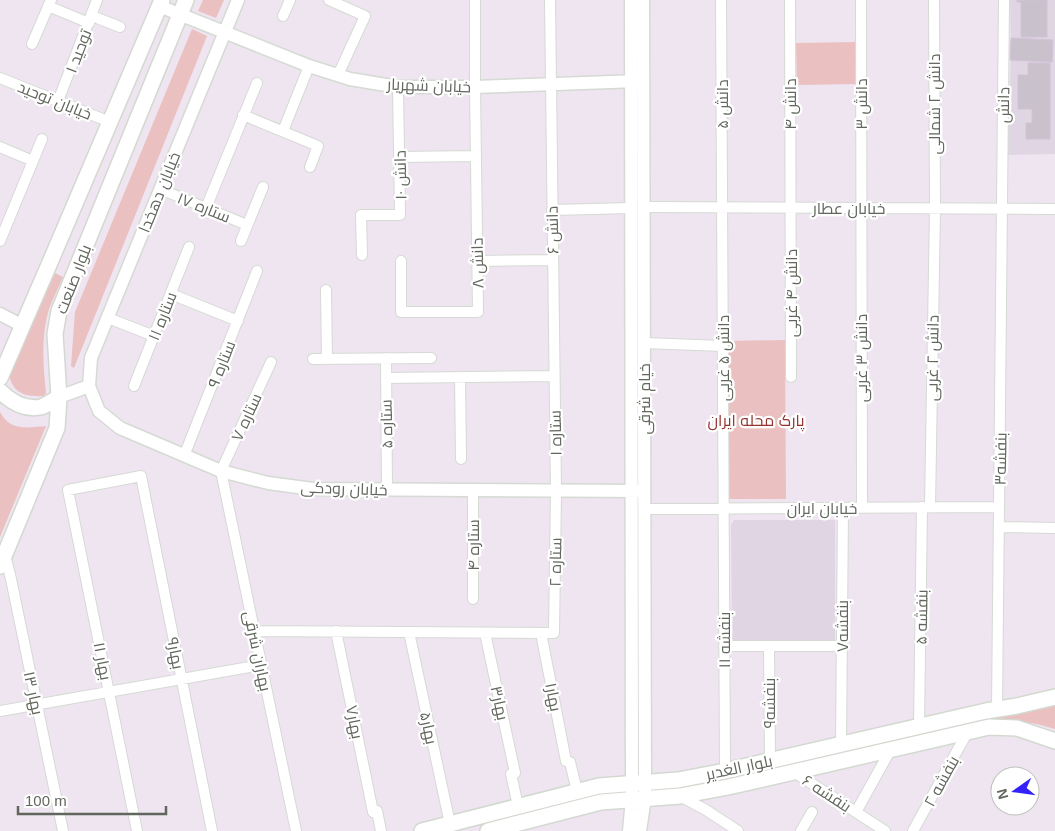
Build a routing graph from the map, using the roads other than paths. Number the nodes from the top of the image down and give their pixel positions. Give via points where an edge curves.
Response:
1 (97, 0) edge
2 (186, 0) edge
3 (238, 0) edge
4 (290, 0) edge
5 (329, 0) edge
6 (476, 0) edge
7 (550, 0) edge
8 (631, 0) edge
9 (643, 0) edge
10 (721, 0) edge
11 (790, 0) edge
12 (861, 0) edge
13 (934, 0) edge
14 (1004, 0) edge
15 (49, 3) edge
16 (160, 3) edge
17 (180, 15) junction
18 (283, 16) dead end
19 (365, 16) junction
20 (90, 20) junction
21 (120, 27) dead end
22 (225, 32) junction
23 (355, 39) dead end
24 (32, 44) dead end
25 (309, 66) junction
26 (338, 75) junction
27 (0, 78) edge
28 (637, 81) junction
29 (257, 83) dead end
30 (550, 84) junction
31 (398, 87) junction
32 (475, 87) junction
33 (58, 101) junction
34 (244, 115) junction
35 (110, 122) junction
36 (283, 131) junction
37 (42, 139) dead end
38 (0, 147) edge
39 (476, 156) junction
40 (399, 157) junction
41 (33, 161) junction
42 (310, 167) dead end
43 (263, 187) dead end
44 (160, 189) junction
45 (206, 208) junction
46 (637, 208) junction
47 (722, 208) junction
48 (790, 208) junction
49 (861, 208) junction
50 (935, 209) junction
51 (1002, 209) junction
52 (1055, 209) edge
53 (552, 210) junction
54 (247, 225) junction
55 (0, 241) edge
56 (241, 241) dead end
57 (190, 247) dead end
58 (362, 255) dead end
59 (51, 260) junction
60 (553, 260) junction
61 (401, 261) dead end
62 (477, 261) junction
63 (76, 270) junction
64 (257, 272) dead end
65 (326, 290) dead end
66 (171, 294) junction
67 (0, 314) edge
68 (108, 318) junction
69 (238, 321) junction
70 (23, 326) junction
71 (154, 336) junction
72 (638, 343) junction
73 (723, 346) junction
74 (386, 358) junction
75 (431, 358) dead end
76 (313, 359) dead end
77 (327, 359) junction
78 (271, 362) dead end
79 (554, 376) junction
80 (460, 377) junction
81 (791, 377) dead end
82 (0, 378) edge
83 (386, 378) junction
84 (89, 386) junction
85 (134, 386) dead end
86 (0, 391) edge
87 (59, 397) junction
88 (184, 456) junction
89 (461, 459) dead end
90 (221, 472) junction
91 (140, 476) joint
92 (387, 490) junction
93 (473, 490) junction
94 (556, 491) junction
95 (638, 491) junction
96 (926, 507) junction
97 (999, 507) junction
98 (723, 508) junction
99 (843, 508) junction
100 (862, 508) junction
101 (644, 509) junction
102 (999, 527) junction
103 (1055, 528) edge
104 (2, 561) edge
105 (472, 599) dead end
106 (254, 631) junction
107 (336, 631) junction
108 (409, 632) junction
109 (485, 633) junction
110 (541, 633) junction
111 (724, 646) junction
112 (769, 646) junction
113 (842, 646) junction
114 (261, 665) junction
115 (182, 679) junction
116 (109, 692) junction
117 (1055, 697) edge
118 (37, 704) junction
119 (997, 709) junction
120 (0, 711) edge
121 (919, 726) junction
122 (968, 731) junction
123 (1055, 741) edge
124 (841, 744) junction
125 (891, 749) junction
126 (770, 760) junction
127 (724, 771) junction
128 (794, 772) junction
129 (639, 783) junction
130 (577, 791) junction
131 (680, 796) junction
132 (639, 799) junction
133 (518, 806) junction
134 (812, 812) dead end
135 (856, 812) junction
136 (450, 824) junction
137 (521, 827) edge
138 (869, 827) edge
139 (63, 831) edge
140 (137, 831) edge
141 (212, 831) edge
142 (296, 831) edge
143 (381, 831) edge
144 (422, 831) edge
145 (488, 831) edge
146 (628, 831) edge
147 (640, 831) edge
148 (738, 831) edge
149 (801, 831) edge
150 (885, 831) edge
151 (913, 831) edge

1 - 20 street, توحید ۱
2 - 17 main road, بلوار صنعت
3 - 22 street, خیابان دهخدا
4 - 18 street
5 - 19 street
6 - 32 street, دانش ۸
7 - 30 street, دانش ۶
8 - 28 street, خیام شرقی
9 - 28 street, خیام شرقی
10 - 47 street, دانش ۵
11 - 48 street, دانش ۴
12 - 49 street, دانش ۳
13 - 50 street, دانش ۲ شمالی
14 - 51 street, دانش
15 - 20 street
15 - 24 street
16 - 17 street, خیابان شهریار
16 - 35 main road, بلوار صنعت
17 - 22 street, خیابان شهریار
17 - 63 main road, بلوار صنعت
19 - 23 street
19 - 26 street
20 - 21 street
20 - 33 street, توحید ۱
22 - 25 street, خیابان شهریار
22 - 44 street, خیابان دهخدا
25 - 26 street, خیابان شهریار
25 - 36 street
26 - 31 street, خیابان شهریار
27 - 33 street, خیابان توحید
28 - 30 street, خیابان شهریار
28 - 46 street, خیام شرقی
29 - 34 street
30 - 32 street, خیابان شهریار
30 - 53 street, دانش ۶
31 - 32 street, خیابان شهریار
31 - 40 street, دانش ۱۰
32 - 39 street, دانش ۸
33 - 35 street, خیابان توحید
34 - 36 street
34 - 45 street
35 - 59 main road, بلوار صنعت
36 - 42 street via 318,146
37 - 41 street
38 - 41 street
39 - 40 street
39 - 62 street, دانش ۸
40 - 58 street, دانش ۱۰ via 400,215 361,215
41 - 55 street
43 - 54 street
44 - 45 street, ستاره ۱۷
44 - 68 street, خیابان دهخدا
45 - 54 street, ستاره ۱۷
46 - 47 street, خیابان عطار
46 - 53 street, خیابان عطار
46 - 72 street, خیام شرقی
47 - 48 street, خیابان عطار
47 - 73 street, دانش ۵ غربی
48 - 49 street, خیابان عطار
48 - 81 street, دانش ۴ غربی
49 - 50 street, خیابان عطار
49 - 100 street, دانش ۳ غربی
50 - 51 street, خیابان عطار
50 - 96 street, دانش ۲ غربی
51 - 52 street, خیابان عطار
51 - 97 street, بنفشه۳
53 - 60 street, دانش ۶
54 - 56 street
57 - 66 street, ستاره ۱۱
59 - 63 main road
59 - 70 main road, بلوار صنعت
60 - 62 street
60 - 79 street, دانش ۶
61 - 62 street, دانش ۸ via 402,312 478,312
63 - 87 main road, بلوار صنعت via 59,311 55,334
64 - 69 street, ستاره ۹
65 - 77 street
66 - 69 street
66 - 71 street, ستاره ۱۱
67 - 70 street
68 - 71 street
68 - 84 street, خیابان دهخدا via 91,358
69 - 88 street, ستاره ۹
70 - 82 main road, بلوار صنعت
71 - 85 street, ستاره ۱۱
72 - 73 street
72 - 95 street, خیام شرقی
73 - 98 street, دانش ۵ غربی
74 - 75 street
74 - 77 street
74 - 83 street, ستاره ۵
76 - 77 street
78 - 90 street, ستاره ۷
79 - 80 street
79 - 94 street, ستاره ۱
80 - 83 street
80 - 89 street
83 - 92 street, ستاره ۵
84 - 87 street
84 - 88 street, خیابان رودکی via 99,410 120,428
86 - 87 main road via 9,400 25,407 42,407
87 - 104 main road, بلوار صنعت via 57,428
88 - 90 street, خیابان رودکی
90 - 92 street, خیابان رودکی via 313,489
90 - 106 street, بهاران شرقی
91 - 115 street, بهار۹
91 - 116 street, بهار ۱۱ via 68,490
92 - 93 street, خیابان رودکی
93 - 94 street, خیابان رودکی
93 - 105 street, ستاره ۴
94 - 95 street, خیابان رودکی
94 - 110 street, ستاره ۲ via 554,633
95 - 101 street, خیام شرقی
95 - 129 street, خیام شرقی
96 - 97 street, خیابان ایران
96 - 100 street, خیابان ایران
96 - 121 street, بنفشه ۵
97 - 102 street, بنفشه۳
98 - 99 street, خیابان ایران
98 - 101 street, خیابان ایران
98 - 111 street, بنفشه ۱۱
99 - 100 street, خیابان ایران
99 - 113 street, بنفشه۷
101 - 129 street, خیام شرقی
102 - 103 street
102 - 119 street, بنفشه۳
104 - 118 street, بهار ۱۳ via 11,580
106 - 107 street
106 - 114 street, بهاران شرقی
107 - 108 street
107 - 143 street, بهار۷ via 373,812 377,811
108 - 109 street
108 - 136 street, بهار۵
109 - 110 street
109 - 133 street, بهار۳ via 515,774 511,774
110 - 130 street, بهار۱ via 566,761 570,762
111 - 112 street
111 - 127 street, بنفشه ۱۱
112 - 113 street
112 - 126 street, بنفشه۹
113 - 124 street, بنفشه۷
114 - 115 street
114 - 142 street, بهاران شرقی
115 - 116 street
115 - 141 street, بهار۹
116 - 118 street
116 - 140 street, بهار ۱۱
117 - 119 main road, بلوار الغدیر
118 - 120 street
118 - 139 street, بهار ۱۳
119 - 121 main road, بلوار الغدیر
121 - 124 main road, بلوار الغدیر
122 - 123 main road, بلوار الغدیر via 989,727 1017,728
122 - 125 main road, بلوار الغدیر
122 - 151 street, بنفشه ۲
124 - 126 main road, بلوار الغدیر
125 - 128 main road, بلوار الغدیر
125 - 135 street
126 - 127 main road, بلوار الغدیر
127 - 129 main road, بلوار الغدیر
128 - 131 main road, بلوار الغدیر
128 - 135 street, بنفشه ۶
129 - 130 main road, بلوار الغدیر
129 - 132 street
130 - 133 main road, بلوار الغدیر
131 - 132 main road, بلوار الغدیر
131 - 148 street
132 - 137 main road, بلوار الغدیر via 601,802
132 - 146 street
132 - 147 street
133 - 136 main road, بلوار الغدیر
134 - 149 street
135 - 138 street, بنفشه ۶
136 - 144 main road, بلوار الغدیر
137 - 145 main road, بلوار الغدیر
138 - 150 street, بنفشه ۶

